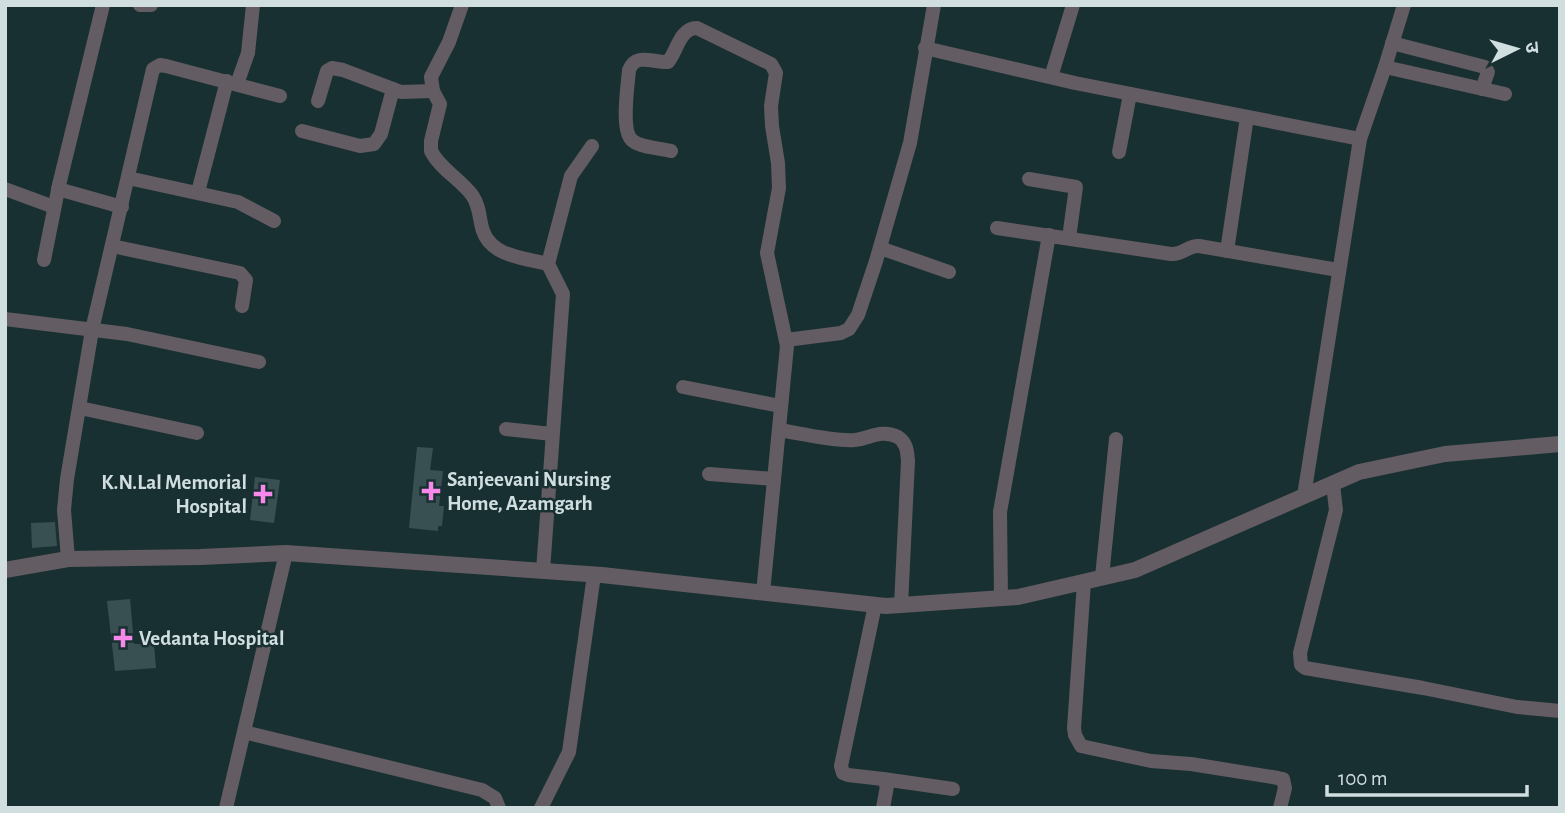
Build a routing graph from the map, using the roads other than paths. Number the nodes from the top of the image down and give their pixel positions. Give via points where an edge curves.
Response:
1 (103, 5) edge
2 (139, 5) edge
3 (151, 5) edge
4 (253, 5) edge
5 (462, 5) edge
6 (934, 5) edge
7 (1073, 5) edge
8 (1404, 5) edge
9 (1392, 43) junction
10 (925, 48) junction
11 (1385, 67) junction
12 (1051, 78) junction
13 (232, 83) junction
14 (393, 89) junction
15 (1482, 89) junction
16 (433, 91) junction
17 (1130, 94) junction
18 (1505, 94) dead end
19 (280, 96) dead end
20 (318, 102) dead end
21 (1247, 117) junction
22 (302, 131) dead end
23 (1360, 139) junction
24 (592, 146) dead end
25 (671, 151) dead end
26 (1119, 152) dead end
27 (128, 178) junction
28 (1029, 179) dead end
29 (5, 189) edge
30 (58, 189) junction
31 (198, 192) junction
32 (54, 207) junction
33 (122, 207) junction
34 (274, 221) dead end
35 (997, 228) dead end
36 (1049, 235) junction
37 (1069, 238) junction
38 (112, 246) junction
39 (880, 248) junction
40 (1227, 251) junction
41 (44, 260) dead end
42 (548, 264) junction
43 (1338, 270) junction
44 (949, 272) dead end
45 (242, 306) dead end
46 (5, 320) edge
47 (92, 330) junction
48 (786, 340) junction
49 (259, 362) dead end
50 (683, 387) dead end
51 (780, 406) junction
52 (80, 408) junction
53 (506, 429) dead end
54 (779, 430) junction
55 (197, 433) dead end
56 (552, 434) junction
57 (1116, 439) dead end
58 (1560, 444) edge
59 (709, 474) dead end
60 (774, 479) junction
61 (1333, 484) junction
62 (1304, 496) junction
63 (286, 553) junction
64 (68, 559) junction
65 (5, 570) edge
66 (543, 571) junction
67 (594, 575) junction
68 (1102, 578) junction
69 (1084, 582) junction
70 (763, 593) junction
71 (1001, 598) junction
72 (875, 605) junction
73 (901, 605) junction
74 (1560, 711) edge
75 (244, 732) junction
76 (883, 779) junction
77 (953, 789) dead end
78 (226, 808) edge
79 (499, 808) edge
80 (541, 808) edge
81 (883, 808) edge
82 (1280, 808) edge

1 - 30 street
2 - 3 street
4 - 13 street via 248,53
5 - 16 street via 431,78
6 - 10 street
7 - 12 street
8 - 9 street
9 - 11 street
9 - 15 street via 1485,67 1488,72
10 - 12 street
10 - 39 street via 910,143
11 - 15 street
11 - 23 street
12 - 17 street
13 - 19 street
13 - 27 street via 166,66 153,69
13 - 31 street
14 - 16 street
14 - 20 street via 332,68
14 - 22 street via 374,144 360,146
15 - 18 street
16 - 42 street via 440,108 431,151 471,194 489,243 504,253
17 - 21 street
17 - 26 street
21 - 23 street
21 - 40 street
23 - 43 street
24 - 42 street via 571,176
25 - 48 street via 638,144 628,135 632,63 644,59 668,62 685,32 697,27 771,64 776,73 771,106 779,188 767,253
27 - 31 street
27 - 33 street
28 - 37 street via 1076,187
29 - 32 street
30 - 32 street
30 - 33 street
31 - 34 street via 243,204
32 - 41 street
33 - 38 street
35 - 36 street
36 - 37 street
36 - 71 street via 1000,512
37 - 40 street via 1171,254 1194,246
38 - 45 street via 240,273 246,280
38 - 47 street
39 - 44 street
39 - 48 street via 849,329 835,335
40 - 43 street
42 - 56 street via 563,294
43 - 62 street
46 - 47 street
47 - 49 street
47 - 52 street
48 - 51 street
50 - 51 street
51 - 54 street
52 - 55 street
52 - 64 street via 65,499
53 - 56 street
54 - 60 street
54 - 73 street via 846,440 890,434 906,446
56 - 66 street
57 - 68 street
58 - 61 street via 1445,454 1359,472
59 - 60 street
60 - 70 street
61 - 62 street
61 - 74 street via 1336,510 1300,653 1301,665 1517,707
62 - 68 street via 1135,570
63 - 64 street
63 - 66 street
63 - 75 street
64 - 65 street
66 - 67 street
67 - 70 street
67 - 80 street via 569,752
68 - 69 street
69 - 71 street
69 - 82 street via 1074,728 1081,746 1151,761 1283,779
70 - 72 street
71 - 73 street
72 - 73 street
72 - 76 street via 841,766 848,775
75 - 78 street
75 - 79 street via 482,790 495,798
76 - 77 street
76 - 81 street via 887,786

